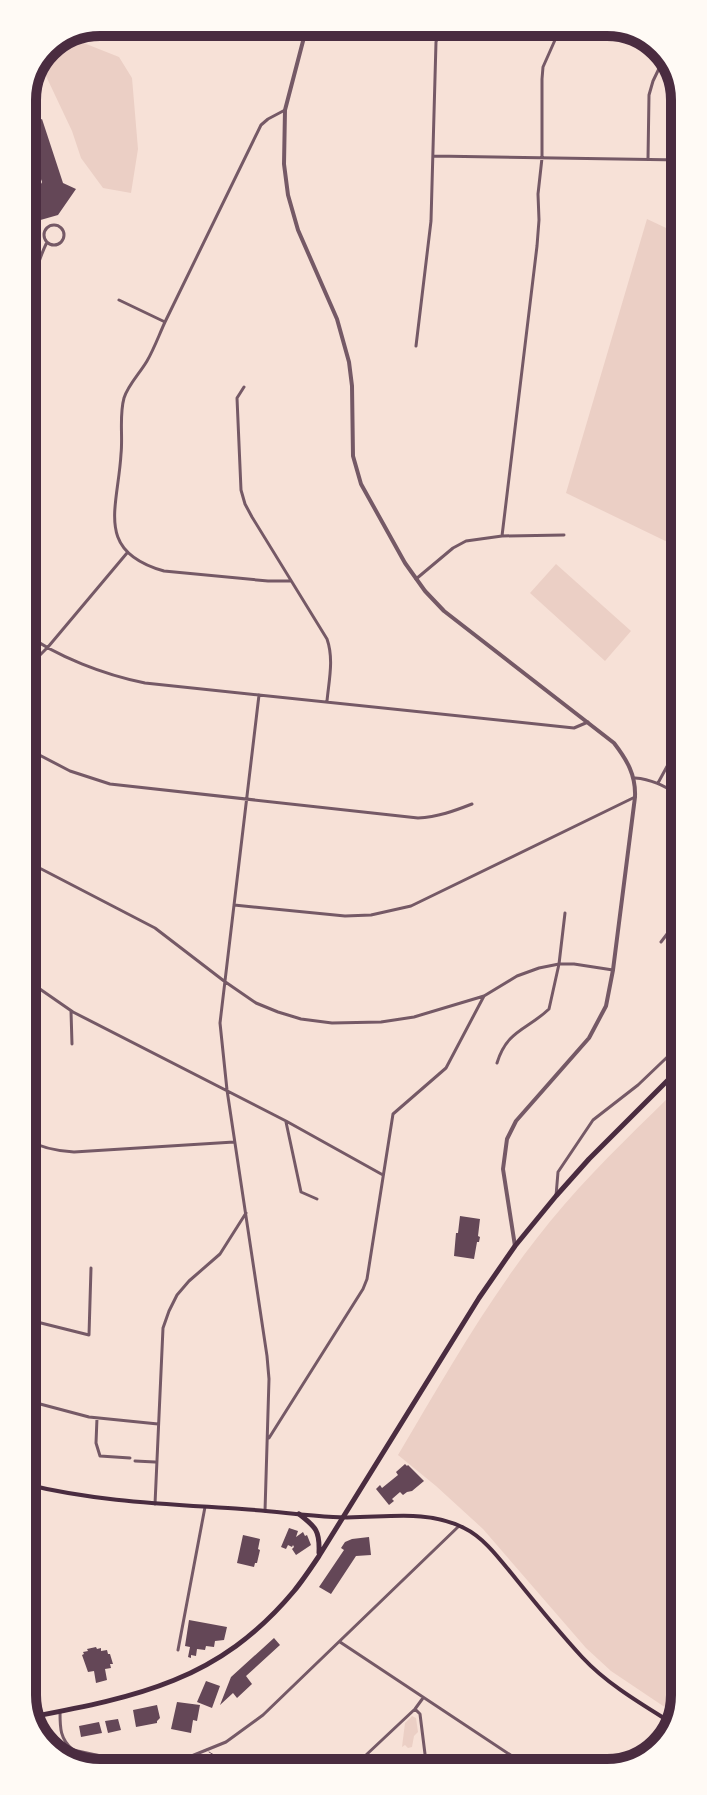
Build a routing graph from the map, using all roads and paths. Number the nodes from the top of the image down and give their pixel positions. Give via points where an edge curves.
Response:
1 (438, 36) edge
2 (557, 36) edge
3 (304, 37) edge
4 (661, 65) edge
5 (285, 110) junction
6 (434, 156) junction
7 (542, 158) junction
8 (648, 159) junction
9 (671, 160) edge
10 (47, 242) junction
11 (36, 268) edge
12 (119, 300) dead end
13 (165, 322) junction
14 (416, 346) dead end
15 (244, 387) dead end
16 (564, 535) dead end
17 (502, 536) junction
18 (127, 553) junction
19 (416, 579) junction
20 (291, 581) junction
21 (36, 640) edge
22 (48, 647) junction
23 (36, 659) edge
24 (259, 695) junction
25 (327, 701) junction
26 (588, 722) junction
27 (36, 753) edge
28 (671, 759) edge
29 (634, 778) junction
30 (658, 783) junction
31 (671, 790) edge
32 (635, 797) junction
33 (247, 798) junction
34 (472, 804) dead end
35 (36, 866) edge
36 (233, 905) junction
37 (565, 913) dead end
38 (671, 929) edge
39 (661, 942) dead end
40 (559, 964) junction
41 (613, 970) junction
42 (224, 981) junction
43 (36, 986) edge
44 (484, 996) junction
45 (71, 1011) junction
46 (72, 1044) dead end
47 (671, 1053) edge
48 (497, 1063) dead end
49 (671, 1077) edge
50 (227, 1090) junction
51 (286, 1121) junction
52 (236, 1142) junction
53 (36, 1144) edge
54 (383, 1175) junction
55 (556, 1196) junction
56 (317, 1199) dead end
57 (246, 1211) junction
58 (515, 1246) junction
59 (91, 1268) dead end
60 (36, 1322) edge
61 (36, 1403) edge
62 (97, 1418) junction
63 (158, 1424) junction
64 (267, 1441) junction
65 (130, 1458) dead end
66 (135, 1461) dead end
67 (156, 1462) junction
68 (36, 1486) edge
69 (155, 1504) junction
70 (205, 1507) junction
71 (265, 1511) junction
72 (299, 1514) junction
73 (343, 1518) junction
74 (460, 1525) junction
75 (319, 1556) junction
76 (340, 1642) junction
77 (178, 1650) dead end
78 (423, 1698) junction
79 (415, 1709) junction
80 (60, 1712) junction
81 (39, 1716) edge
82 (666, 1719) edge
83 (207, 1751) junction
84 (114, 1759) edge
85 (177, 1759) edge
86 (220, 1759) edge
87 (362, 1759) edge
88 (426, 1759) edge
89 (516, 1759) edge

1 - 6 street
2 - 7 street via 543,67
3 - 5 street
4 - 8 street via 649,95
5 - 13 street via 261,125
5 - 19 street via 288,195 349,362 356,471
6 - 7 street
6 - 14 street
7 - 8 street
7 - 17 street via 537,246
8 - 9 street
10 - 10 street via 61,241 60,227 46,228
10 - 11 street
12 - 13 street
13 - 18 street via 121,411 115,520
15 - 20 street via 237,398 241,490
16 - 17 street
17 - 19 street via 466,541
18 - 20 street via 164,571
18 - 22 street
19 - 26 street via 453,618
20 - 25 street via 330,649
21 - 22 street
22 - 23 street
22 - 24 street via 122,678
24 - 25 street
24 - 33 street
25 - 26 street via 574,728
26 - 29 street via 614,743
27 - 33 street via 110,784
28 - 30 street
29 - 30 street
29 - 32 street
30 - 31 street
32 - 36 street via 390,912 345,916
32 - 41 street
33 - 34 street via 418,818
33 - 36 street
35 - 42 street via 155,928
36 - 42 street
37 - 40 street
38 - 39 street
40 - 41 street
40 - 44 street via 517,976
40 - 48 street via 549,1009 510,1038
41 - 58 street via 606,1006 589,1038 516,1121 507,1139 503,1169
42 - 44 street via 278,1012 332,1023 414,1017
42 - 50 street via 220,1023
43 - 45 street
44 - 54 street via 446,1068 393,1114
45 - 46 street
45 - 50 street
47 - 55 street via 593,1120 558,1172
49 - 55 highway
50 - 51 street
50 - 52 street
51 - 54 street
51 - 56 street via 301,1192
52 - 53 street via 74,1152
52 - 57 street
54 - 64 street via 363,1289
55 - 58 highway
57 - 63 street via 220,1254 189,1281 169,1311 161,1343
57 - 64 street via 267,1356
58 - 73 highway
59 - 60 street via 89,1335
61 - 62 street
62 - 63 street
62 - 65 street via 100,1456
63 - 67 street
64 - 71 street
66 - 67 street
67 - 69 street
68 - 69 main road
69 - 70 main road
70 - 71 main road
70 - 77 street
71 - 72 main road
72 - 73 main road
72 - 75 highway via 316,1530
73 - 74 main road via 430,1517
73 - 75 highway
74 - 76 street
74 - 82 main road via 486,1544 594,1670
75 - 80 highway via 297,1589 227,1653 150,1690
76 - 78 street
76 - 83 street via 263,1715
78 - 79 street
78 - 89 street
79 - 87 street
79 - 88 street
80 - 81 highway
80 - 84 street via 60,1734 73,1750
83 - 85 street
83 - 86 lane

